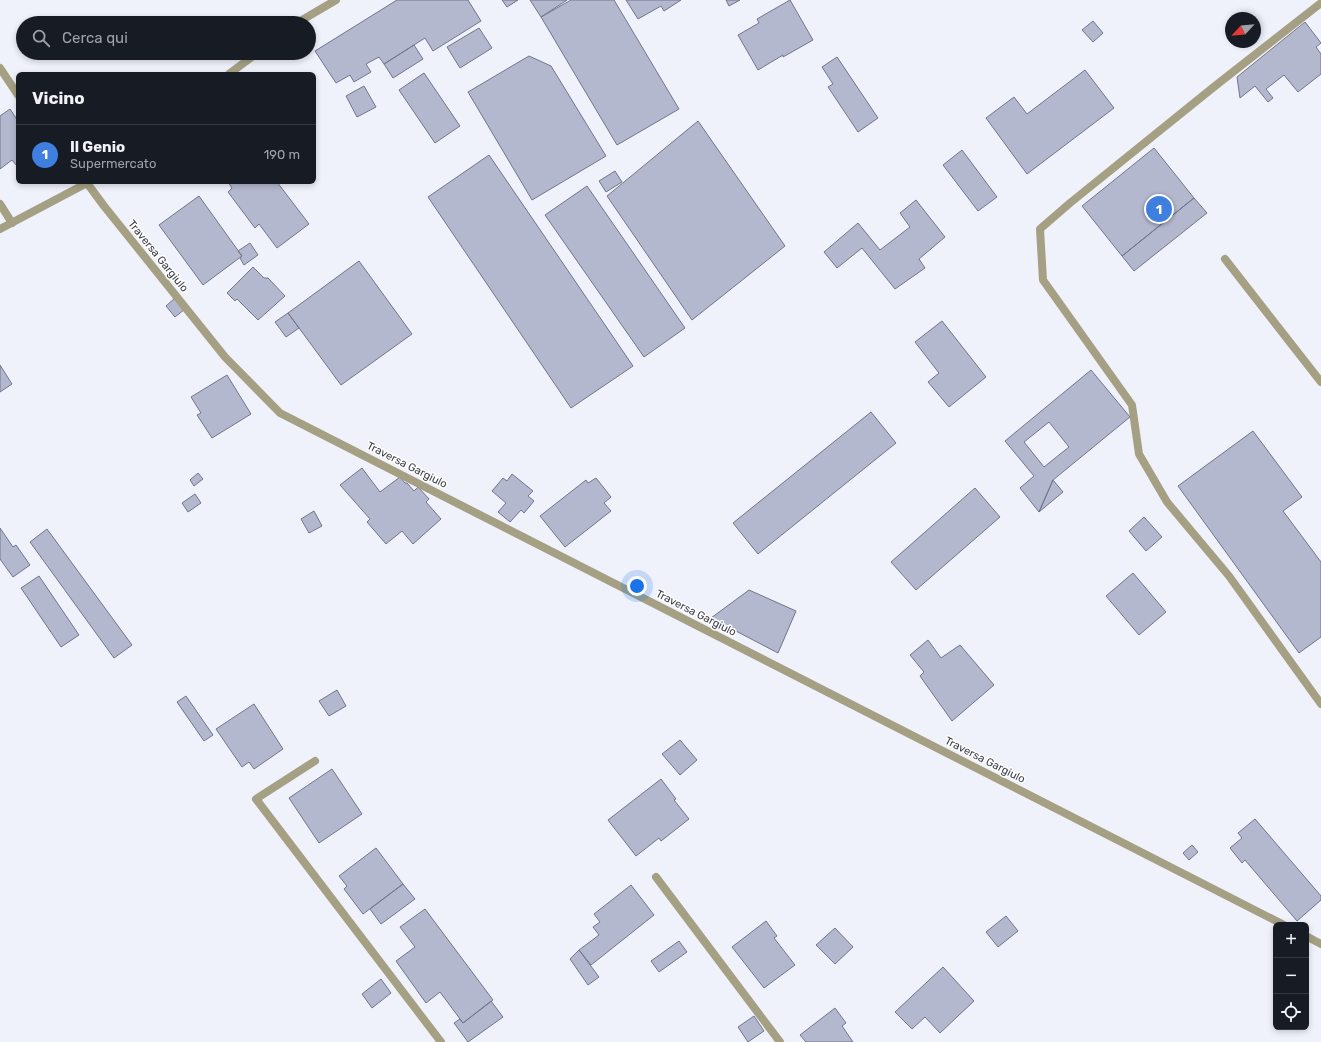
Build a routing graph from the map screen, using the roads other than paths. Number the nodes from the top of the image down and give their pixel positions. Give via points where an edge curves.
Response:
1 (336, 0) edge
2 (1321, 3) edge
3 (309, 16) edge
4 (248, 60) edge
5 (0, 68) edge
6 (232, 72) edge
7 (16, 92) edge
8 (81, 184) edge
9 (84, 184) edge
10 (0, 204) edge
11 (12, 223) junction
12 (0, 230) edge
13 (1225, 259) dead end
14 (1321, 382) edge
15 (1321, 704) edge
16 (315, 761) dead end
17 (656, 877) dead end
18 (1278, 922) edge
19 (1309, 938) edge
20 (1321, 944) edge
21 (441, 1042) edge
22 (780, 1042) edge

1 - 3 street
2 - 15 street via 1070,202 1040,229 1043,280 1132,405 1139,454 1167,502 1229,576
4 - 6 street
5 - 7 street
8 - 11 street
9 - 18 street, Traversa Gargiulo via 225,357 280,413
10 - 11 street
11 - 12 street
13 - 14 street
16 - 21 street via 256,799
17 - 22 street
19 - 20 street

